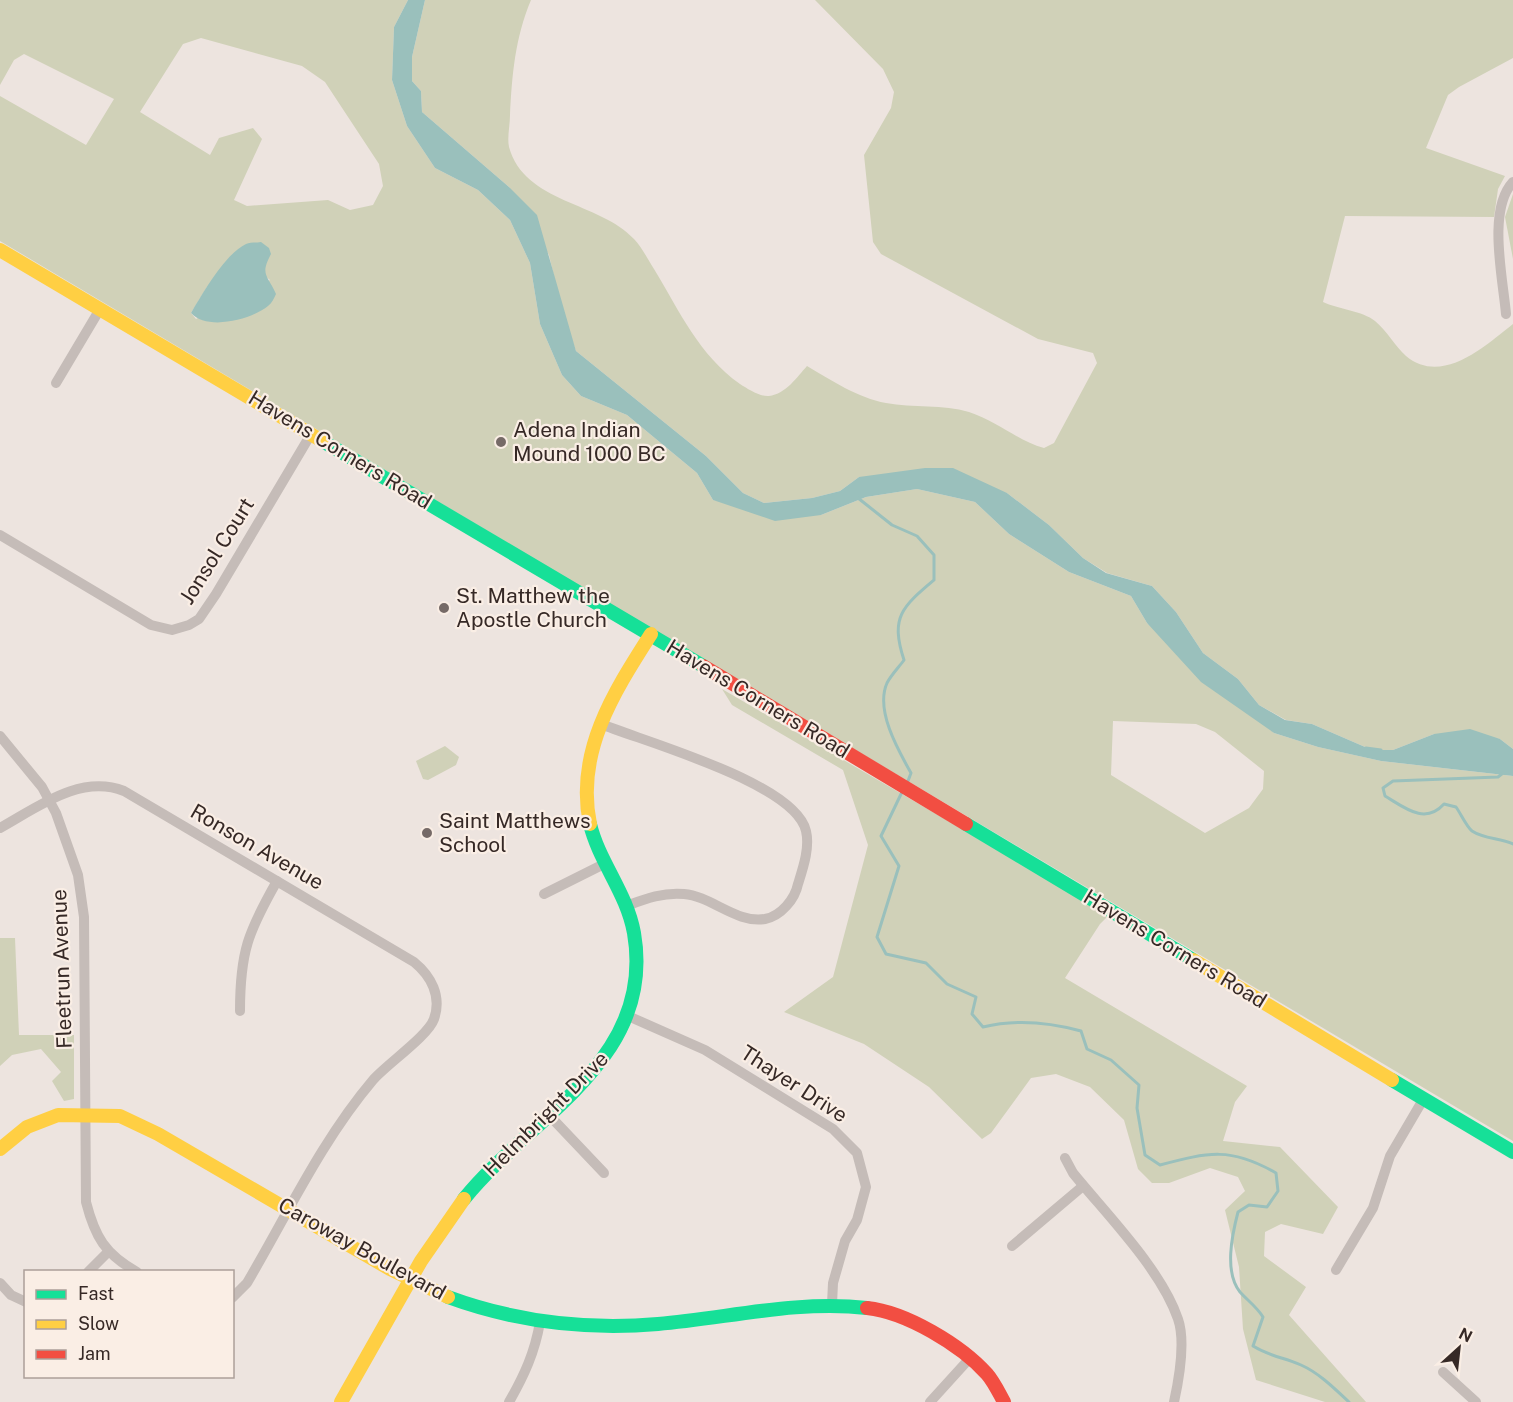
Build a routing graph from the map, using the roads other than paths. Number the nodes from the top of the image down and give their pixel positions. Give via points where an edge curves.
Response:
1 (1513, 182) edge
2 (0, 250) edge
3 (100, 309) junction
4 (1506, 314) dead end
5 (56, 383) dead end
6 (311, 434) junction
7 (0, 535) edge
8 (651, 634) junction
9 (601, 724) junction
10 (0, 736) edge
11 (50, 801) junction
12 (0, 828) edge
13 (604, 864) junction
14 (277, 881) junction
15 (544, 894) dead end
16 (626, 906) junction
17 (240, 1011) dead end
18 (628, 1016) junction
19 (1424, 1098) junction
20 (548, 1114) junction
21 (85, 1115) junction
22 (0, 1149) edge
23 (1513, 1152) edge
24 (1065, 1158) dead end
25 (604, 1173) dead end
26 (1083, 1186) junction
27 (289, 1210) junction
28 (1012, 1246) dead end
29 (108, 1252) junction
30 (90, 1270) edge
31 (134, 1270) edge
32 (1336, 1270) dead end
33 (412, 1280) junction
34 (0, 1283) edge
35 (234, 1296) edge
36 (24, 1301) edge
37 (832, 1304) junction
38 (540, 1322) junction
39 (969, 1358) junction
40 (1443, 1372) dead end
41 (341, 1402) edge
42 (509, 1402) edge
43 (930, 1402) edge
44 (1004, 1402) edge
45 (1174, 1402) edge
46 (1476, 1402) edge

1 - 4 street via 1501,200 1498,219
2 - 3 street, Havens Corners Road
3 - 5 street
3 - 6 street, Havens Corners Road
6 - 7 street, Jonsol Court via 216,594 199,619 189,626 172,630 151,625
6 - 8 street, Havens Corners Road
8 - 9 street, Helmbright Drive
8 - 19 street, Havens Corners Road
9 - 13 street, Helmbright Drive via 592,743 586,779 587,810
9 - 16 street via 712,763 788,805 806,831 806,853 797,890 786,907 765,919 748,918 685,894 656,895
10 - 11 street, Fleetrun Avenue
11 - 12 street, Ronson Avenue
11 - 14 street, Ronson Avenue via 94,784 110,785
11 - 21 street, Fleetrun Avenue via 78,875 84,917
13 - 15 street
13 - 16 street, Helmbright Drive
14 - 17 street via 255,919 243,951
14 - 27 street, Ronson Avenue via 414,962 433,982 437,1005 434,1020 424,1033 373,1080 333,1136
16 - 18 street, Helmbright Drive via 636,947 636,979
18 - 20 street, Helmbright Drive via 603,1059
18 - 37 street, Thayer Drive via 705,1050 833,1128 857,1153 866,1187 857,1220 845,1241 833,1283
19 - 23 street, Havens Corners Road
19 - 32 street via 1390,1156 1373,1208
20 - 25 street
20 - 33 street, Helmbright Drive via 478,1183 442,1229
21 - 22 street, Caroway Boulevard via 58,1115 27,1127
21 - 27 street, Caroway Boulevard via 120,1116
21 - 29 street, Fleetrun Avenue via 86,1202 93,1229
24 - 26 street
26 - 28 street
26 - 45 street via 1158,1278 1179,1321 1180,1369
27 - 33 street, Caroway Boulevard
27 - 35 street via 247,1283
29 - 30 street
29 - 31 street
33 - 38 street, Caroway Boulevard via 481,1309
33 - 41 street, Helmbright Drive
34 - 36 street
37 - 38 street, Caroway Boulevard via 658,1324 592,1327
37 - 39 street, Caroway Boulevard via 888,1310 954,1345
38 - 42 street via 526,1373
39 - 43 street
39 - 44 street, Caroway Boulevard via 988,1375
40 - 46 street

